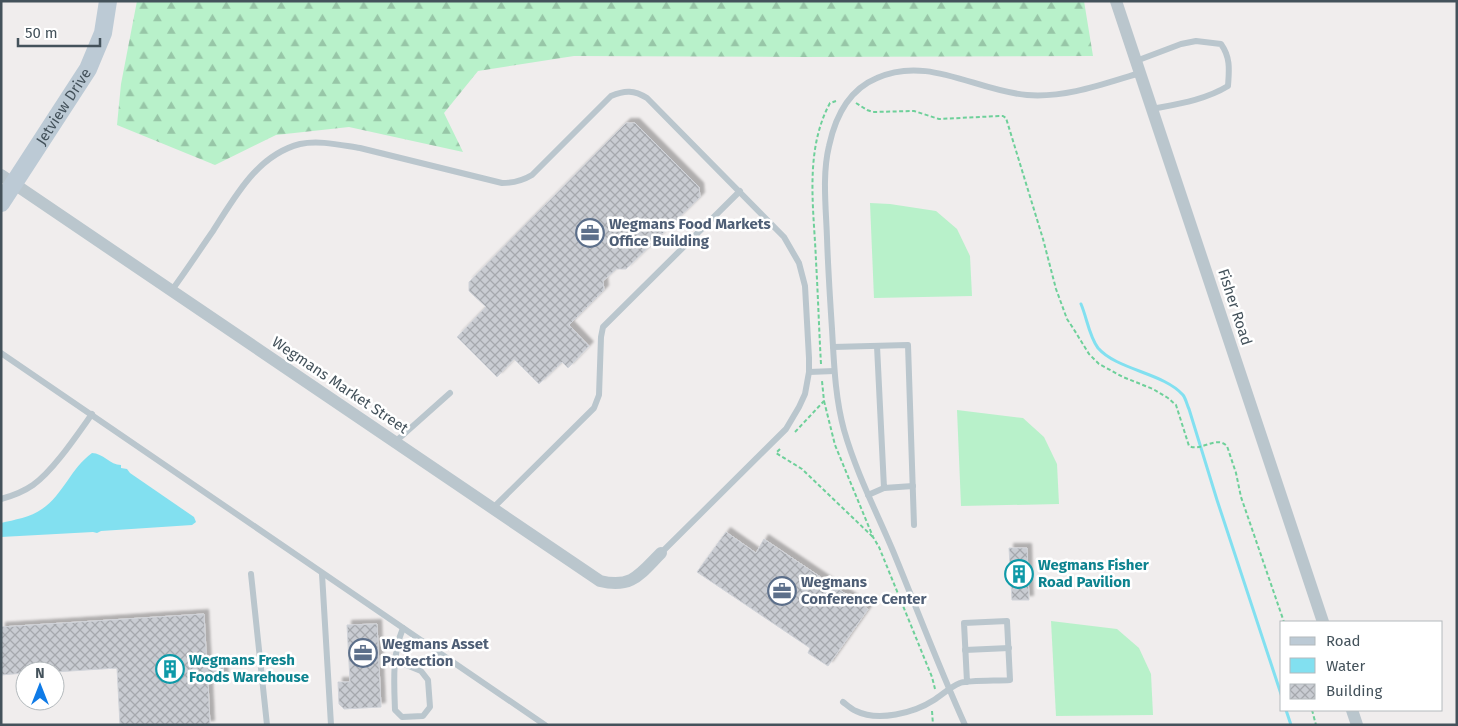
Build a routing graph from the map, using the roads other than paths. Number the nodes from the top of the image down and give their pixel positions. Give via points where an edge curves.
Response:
1 (108, 1) edge
2 (1116, 1) edge
3 (1138, 67) junction
4 (1152, 110) junction
5 (7, 179) edge
6 (740, 191) junction
7 (1, 203) edge
8 (172, 290) junction
9 (877, 346) junction
10 (833, 347) junction
11 (1, 353) edge
12 (834, 371) junction
13 (809, 372) junction
14 (450, 393) dead end
15 (92, 414) junction
16 (395, 442) junction
17 (913, 486) junction
18 (884, 488) junction
19 (868, 495) junction
20 (1, 500) edge
21 (493, 508) junction
22 (914, 525) dead end
23 (661, 553) joint
24 (252, 574) dead end
25 (322, 574) junction
26 (1323, 621) edge
27 (402, 628) junction
28 (1009, 648) junction
29 (965, 650) junction
30 (394, 660) junction
31 (967, 682) junction
32 (950, 689) junction
33 (843, 702) dead end
34 (1352, 711) edge
35 (268, 725) edge
36 (331, 725) edge
37 (544, 725) edge
38 (965, 725) edge
39 (1357, 725) edge

1 - 5 street, Jetview Drive via 104,33 88,69
2 - 3 street, Fisher Road
3 - 4 street, Fisher Road
3 - 4 lane via 1181,44 1196,41 1221,44 1227,52 1228,86 1181,104
3 - 10 lane via 1063,94 1026,95 934,71 905,70 872,80 856,91 837,118 826,163
4 - 26 street, Fisher Road
5 - 7 street, Jetview Drive
5 - 8 street, Wegmans Market Street
6 - 8 lane via 638,92 620,92 611,96 532,175 512,183 353,147 311,142 288,148 252,175
6 - 13 lane via 784,237 799,263 805,286
6 - 21 lane via 603,327 599,395 594,408
8 - 16 street, Wegmans Market Street
9 - 10 lane
9 - 17 lane via 908,344
9 - 18 lane
10 - 12 lane
11 - 15 lane
12 - 13 lane
12 - 19 lane via 844,432
13 - 23 lane via 805,394 786,429
14 - 16 lane
15 - 20 lane via 43,478 19,494
15 - 25 lane
16 - 21 street, Wegmans Market Street
17 - 18 lane
17 - 22 lane
18 - 19 lane
19 - 32 lane
21 - 23 street, Wegmans Market Street via 600,581 627,583
24 - 35 lane
25 - 27 lane
25 - 36 lane
27 - 30 lane
27 - 37 lane
28 - 29 lane
28 - 29 lane via 1007,621 964,623
28 - 31 lane via 1010,680
29 - 31 lane
30 - 30 lane via 395,710 402,717 423,716 430,707 428,680 420,671
31 - 32 lane
32 - 33 lane via 908,713 857,712
32 - 38 lane
34 - 39 street

